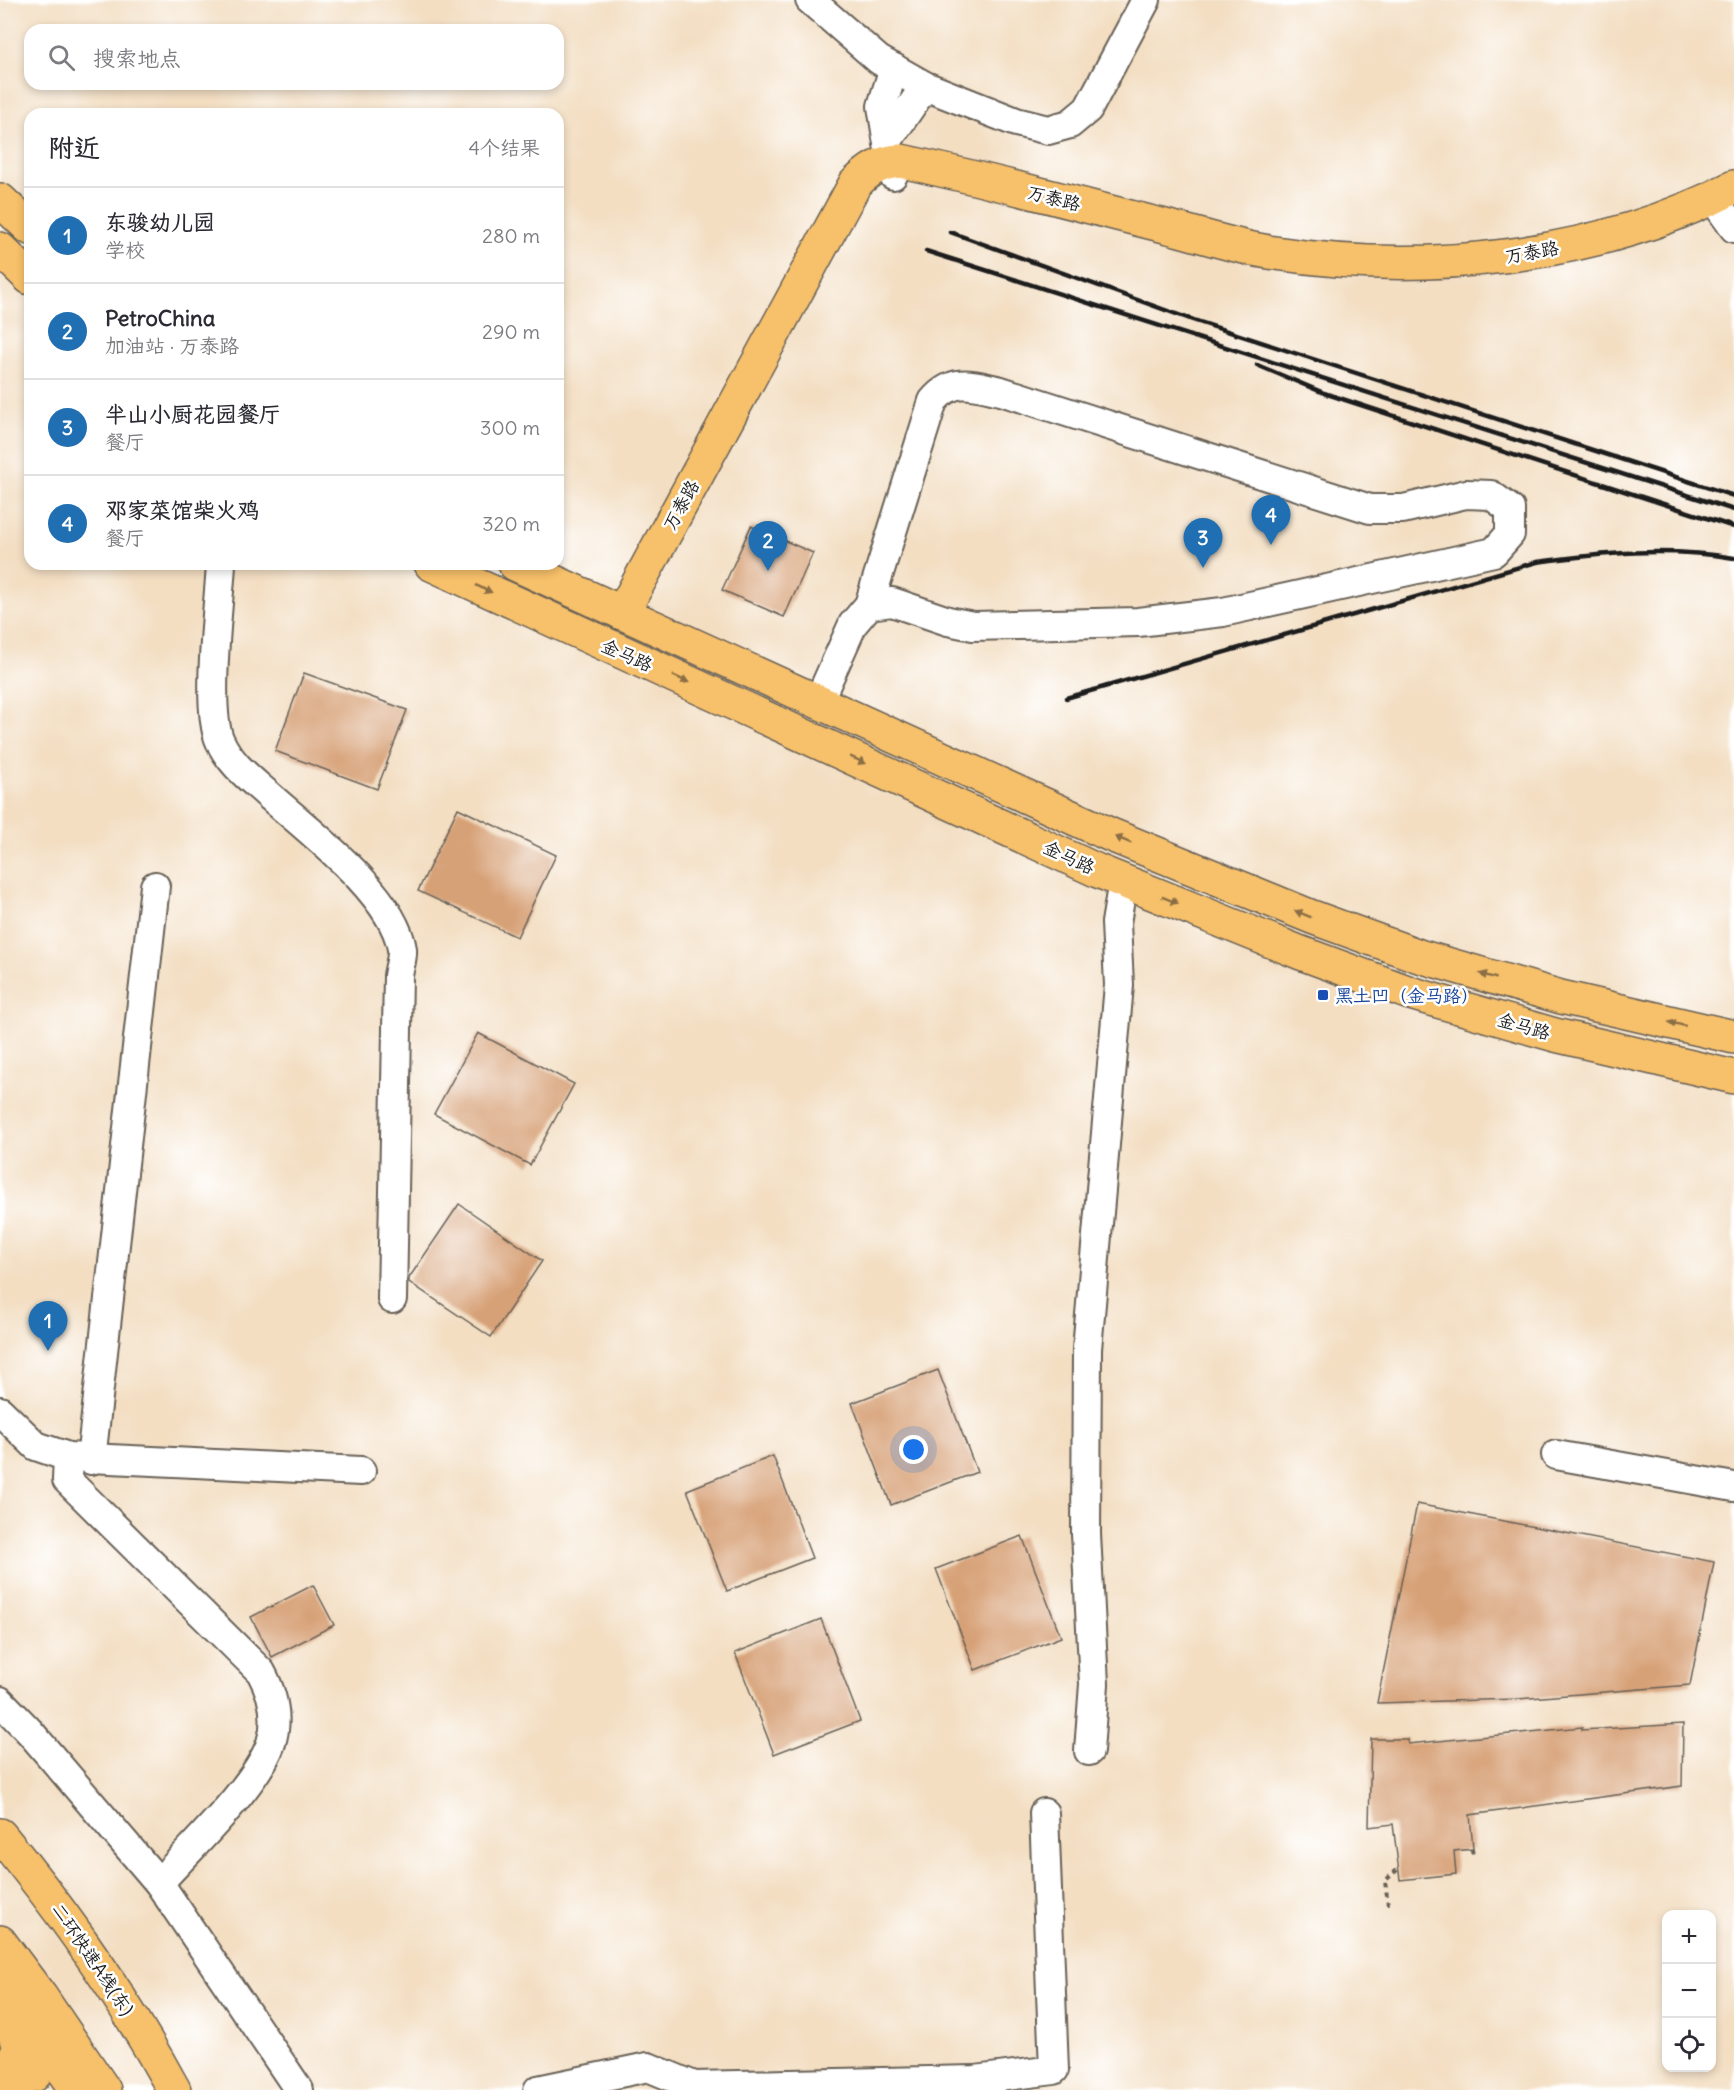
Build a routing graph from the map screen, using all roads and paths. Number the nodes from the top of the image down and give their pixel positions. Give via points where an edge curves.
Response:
1 (810, 0) edge
2 (1146, 0) edge
3 (894, 68) junction
4 (925, 86) junction
5 (890, 159) junction
6 (0, 200) edge
7 (1731, 207) edge
8 (24, 222) edge
9 (0, 249) edge
10 (24, 272) edge
11 (221, 570) edge
12 (444, 570) edge
13 (528, 570) edge
14 (869, 605) junction
15 (632, 617) junction
16 (819, 700) junction
17 (1123, 881) junction
18 (155, 886) dead end
19 (1734, 1037) edge
20 (1734, 1077) edge
21 (392, 1299) dead end
22 (0, 1411) edge
23 (1556, 1455) dead end
24 (80, 1458) junction
25 (361, 1471) dead end
26 (1734, 1486) edge
27 (0, 1701) edge
28 (1089, 1751) dead end
29 (1044, 1813) dead end
30 (0, 1835) edge
31 (0, 1844) edge
32 (1472, 1849) dead end
33 (1473, 1857) dead end
34 (1398, 1869) dead end
35 (159, 1883) junction
36 (1388, 1905) dead end
37 (0, 1929) edge
38 (0, 1942) edge
39 (0, 1959) edge
40 (0, 1979) edge
41 (0, 1988) edge
42 (0, 2028) edge
43 (0, 2065) edge
44 (31, 2085) edge
45 (76, 2090) edge
46 (104, 2090) edge
47 (111, 2090) edge
48 (173, 2090) edge
49 (299, 2090) edge
50 (538, 2090) edge

1 - 3 street via 879,60
2 - 4 street via 1088,110 1070,124 1048,130 1016,122
3 - 4 street
3 - 5 street via 882,106
4 - 5 street
5 - 7 main road, 万泰路 via 1270,268 1336,276 1502,273 1569,261 1647,239
5 - 15 main road, 万泰路 via 879,182 867,193
6 - 8 main road
9 - 10 main road
11 - 21 street via 213,711 220,741 236,766 356,874 378,900 402,949 398,976
12 -> 17 main road, 金马路
13 - 15 main road, 金马路
14 - 14 street via 892,602 973,626 1138,622 1223,612 1494,552 1510,534 1510,509 1491,495 1403,509 1370,509 1001,391 958,384 933,401
14 - 16 street via 854,624
15 - 16 main road, 金马路
19 -> 16 main road, 金马路 via 1562,997 1419,956 1312,917 1111,835
17 -> 20 main road, 金马路 via 1301,954 1410,993 1555,1035
17 - 28 street via 1116,923 1119,985 1087,1349 1086,1534 1094,1684
18 - 24 street
22 - 24 street via 36,1446
23 - 26 street
24 - 25 street
24 - 35 street via 67,1480 261,1672 271,1690 275,1714 271,1742 258,1770
27 - 35 street
29 - 50 street via 1054,2070 975,2080 694,2086 648,2067
30 - 48 main road, 二环快速A线(东) via 115,1987
31 - 48 main road via 87,1957
32 - 33 path
34 - 36 path via 1384,1881
35 - 49 street
37 - 47 main road
38 - 46 main road
39 - 45 main road
40 - 45 main road
41 - 44 main road
42 - 44 main road
43 - 44 main road

